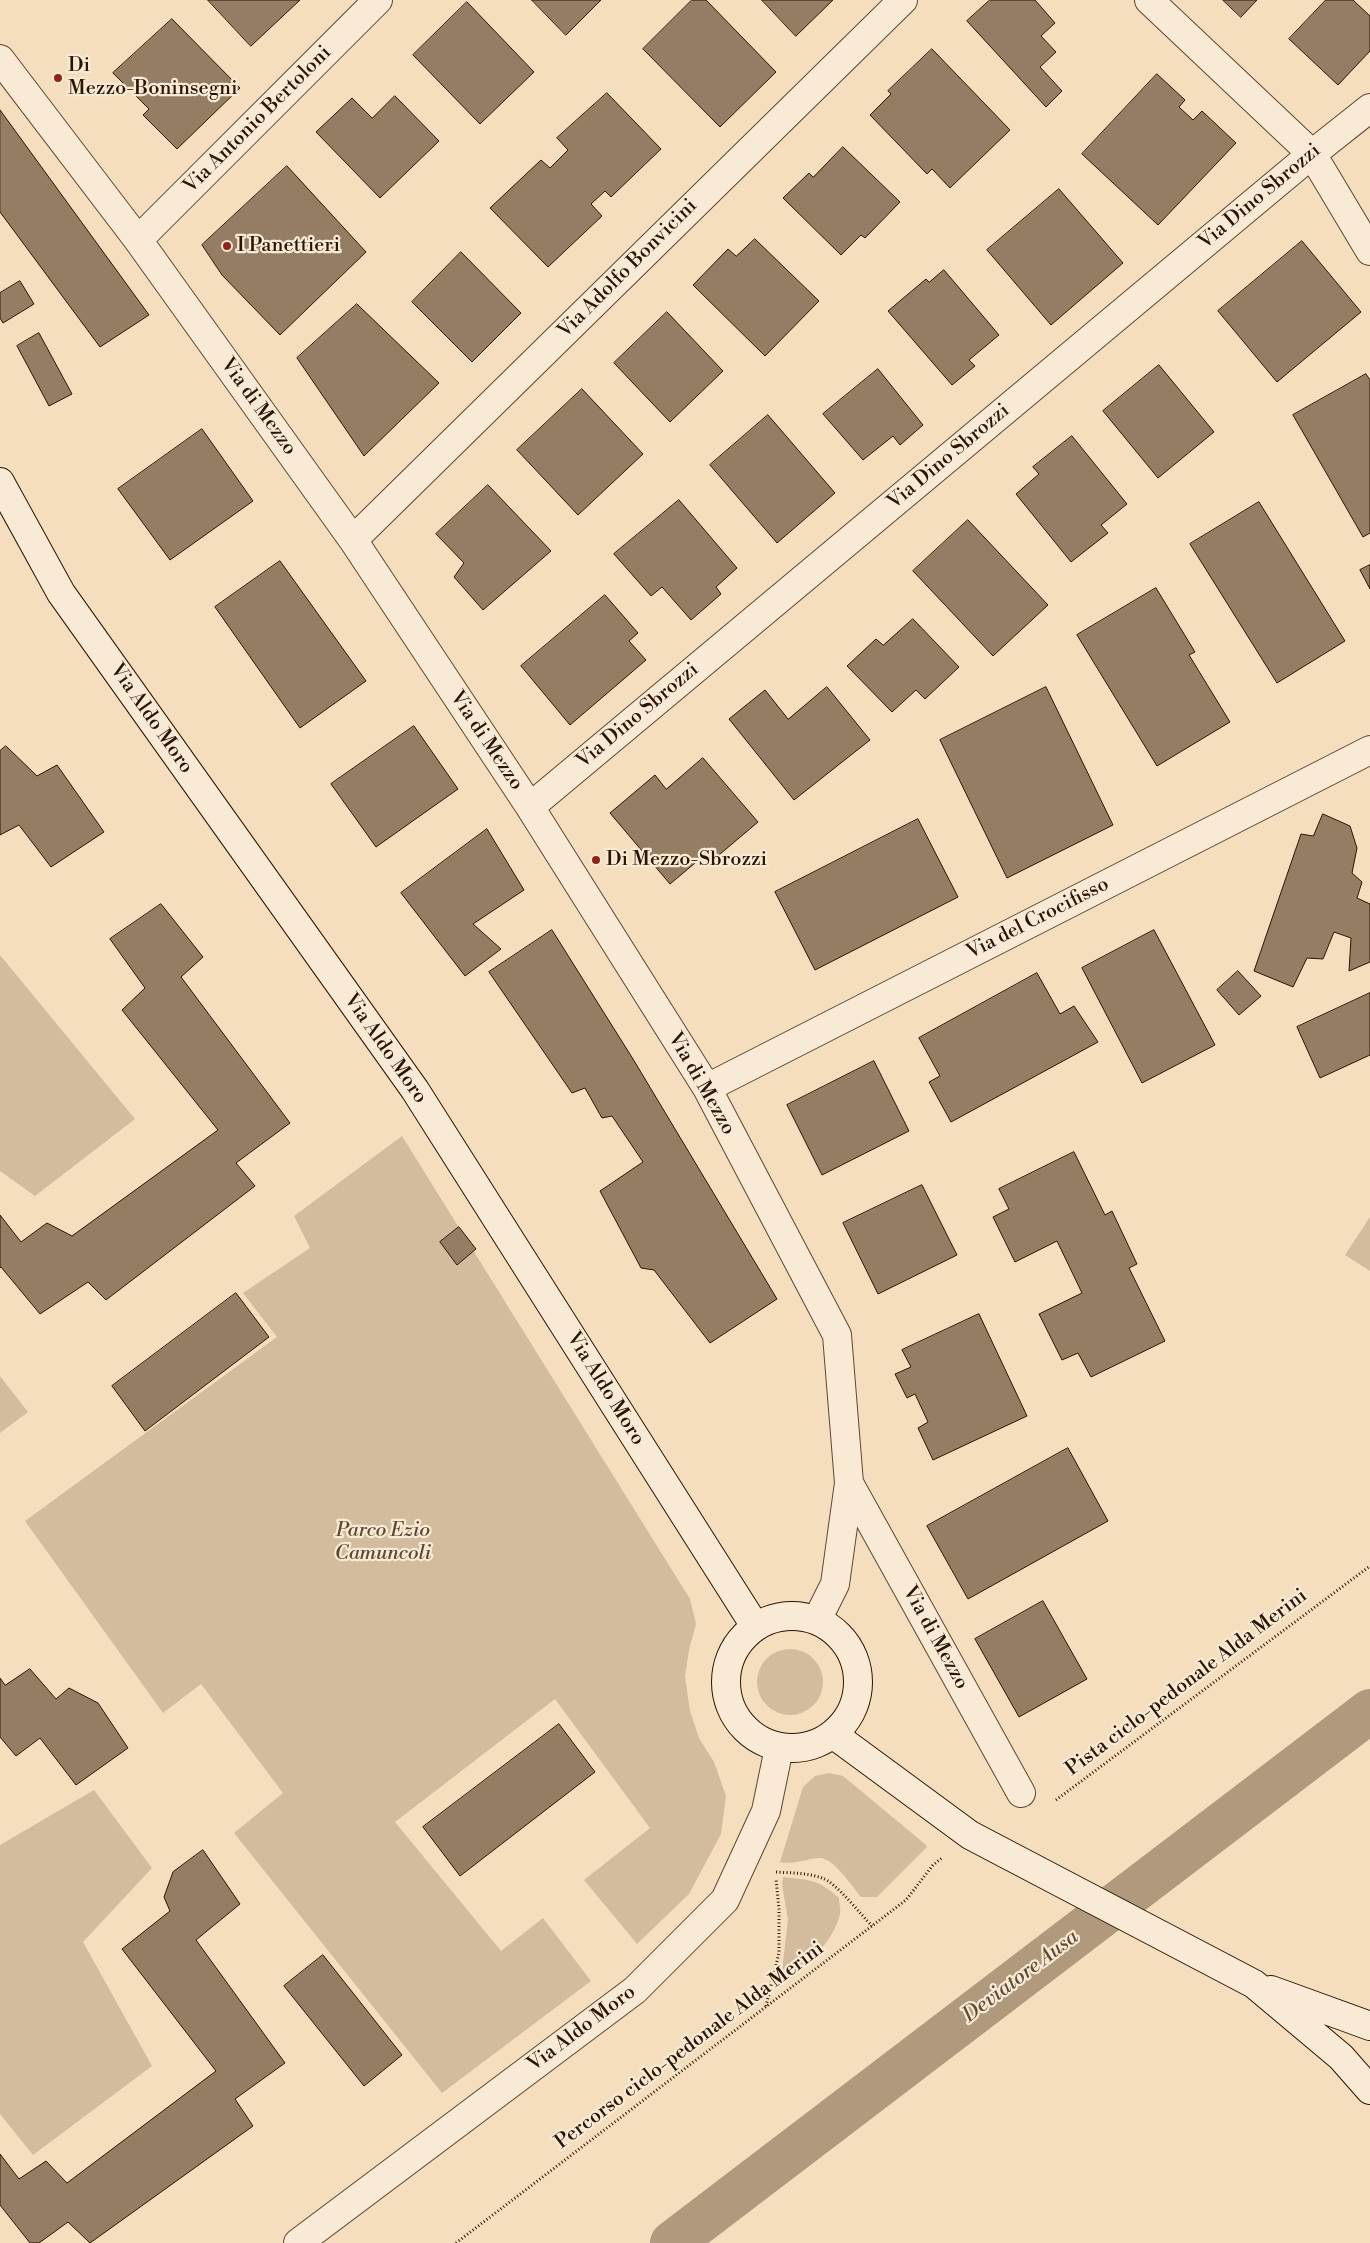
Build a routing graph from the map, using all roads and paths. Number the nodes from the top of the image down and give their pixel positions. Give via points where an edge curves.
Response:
1 (378, 0) edge
2 (903, 0) edge
3 (1149, 0) edge
4 (0, 58) edge
5 (1370, 108) edge
6 (1312, 154) junction
7 (138, 240) junction
8 (1370, 251) edge
9 (0, 482) edge
10 (353, 540) junction
11 (1370, 750) edge
12 (530, 807) junction
13 (707, 1088) junction
14 (849, 1483) junction
15 (1370, 1566) edge
16 (817, 1620) junction
17 (756, 1626) junction
18 (834, 1735) junction
19 (779, 1748) junction
20 (1021, 1793) joint
21 (933, 1865) dead end
22 (872, 1926) junction
23 (1254, 1984) junction
24 (766, 2007) junction
25 (1370, 2026) edge
26 (1370, 2090) edge
27 (298, 2243) edge
28 (456, 2243) edge

1 - 7 street, Via Antonio Bertoloni
2 - 10 street, Via Adolfo Bonvicini
3 - 6 street
4 - 7 street, Via di Mezzo
5 - 6 street, Via Dino Sbrozzi
6 - 8 street
6 - 12 street, Via Dino Sbrozzi
7 - 10 street, Via di Mezzo
9 - 17 street, Via Aldo Moro via 61,592 415,1090
10 - 12 street, Via di Mezzo
11 - 13 street, Via del Crocifisso
12 - 13 street, Via di Mezzo
13 - 14 street, Via di Mezzo via 837,1335
14 - 16 street, Via di Mezzo via 835,1584
14 - 20 street, Via di Mezzo
15 - 20 path, Pista ciclo-pedonale Alda Merini via 1046,1807
16 - 17 street via 798,1616 776,1617
16 - 18 street via 848,1646 856,1664 859,1684 856,1703 847,1721
17 - 19 street via 739,1642 728,1662 725,1684 730,1706 741,1726 758,1740
18 - 19 street via 817,1745 799,1749
18 - 23 street via 970,1835
19 - 27 street, Via Aldo Moro via 766,1811 725,1900 635,1990
21 - 22 path, Percorso ciclo-pedonale Alda Merini via 906,1900
22 - 24 path, Percorso ciclo-pedonale Alda Merini
22 - 24 path via 824,1878 775,1872 779,1953
23 - 25 street
23 - 26 street via 1341,2057
24 - 28 path, Percorso ciclo-pedonale Alda Merini

